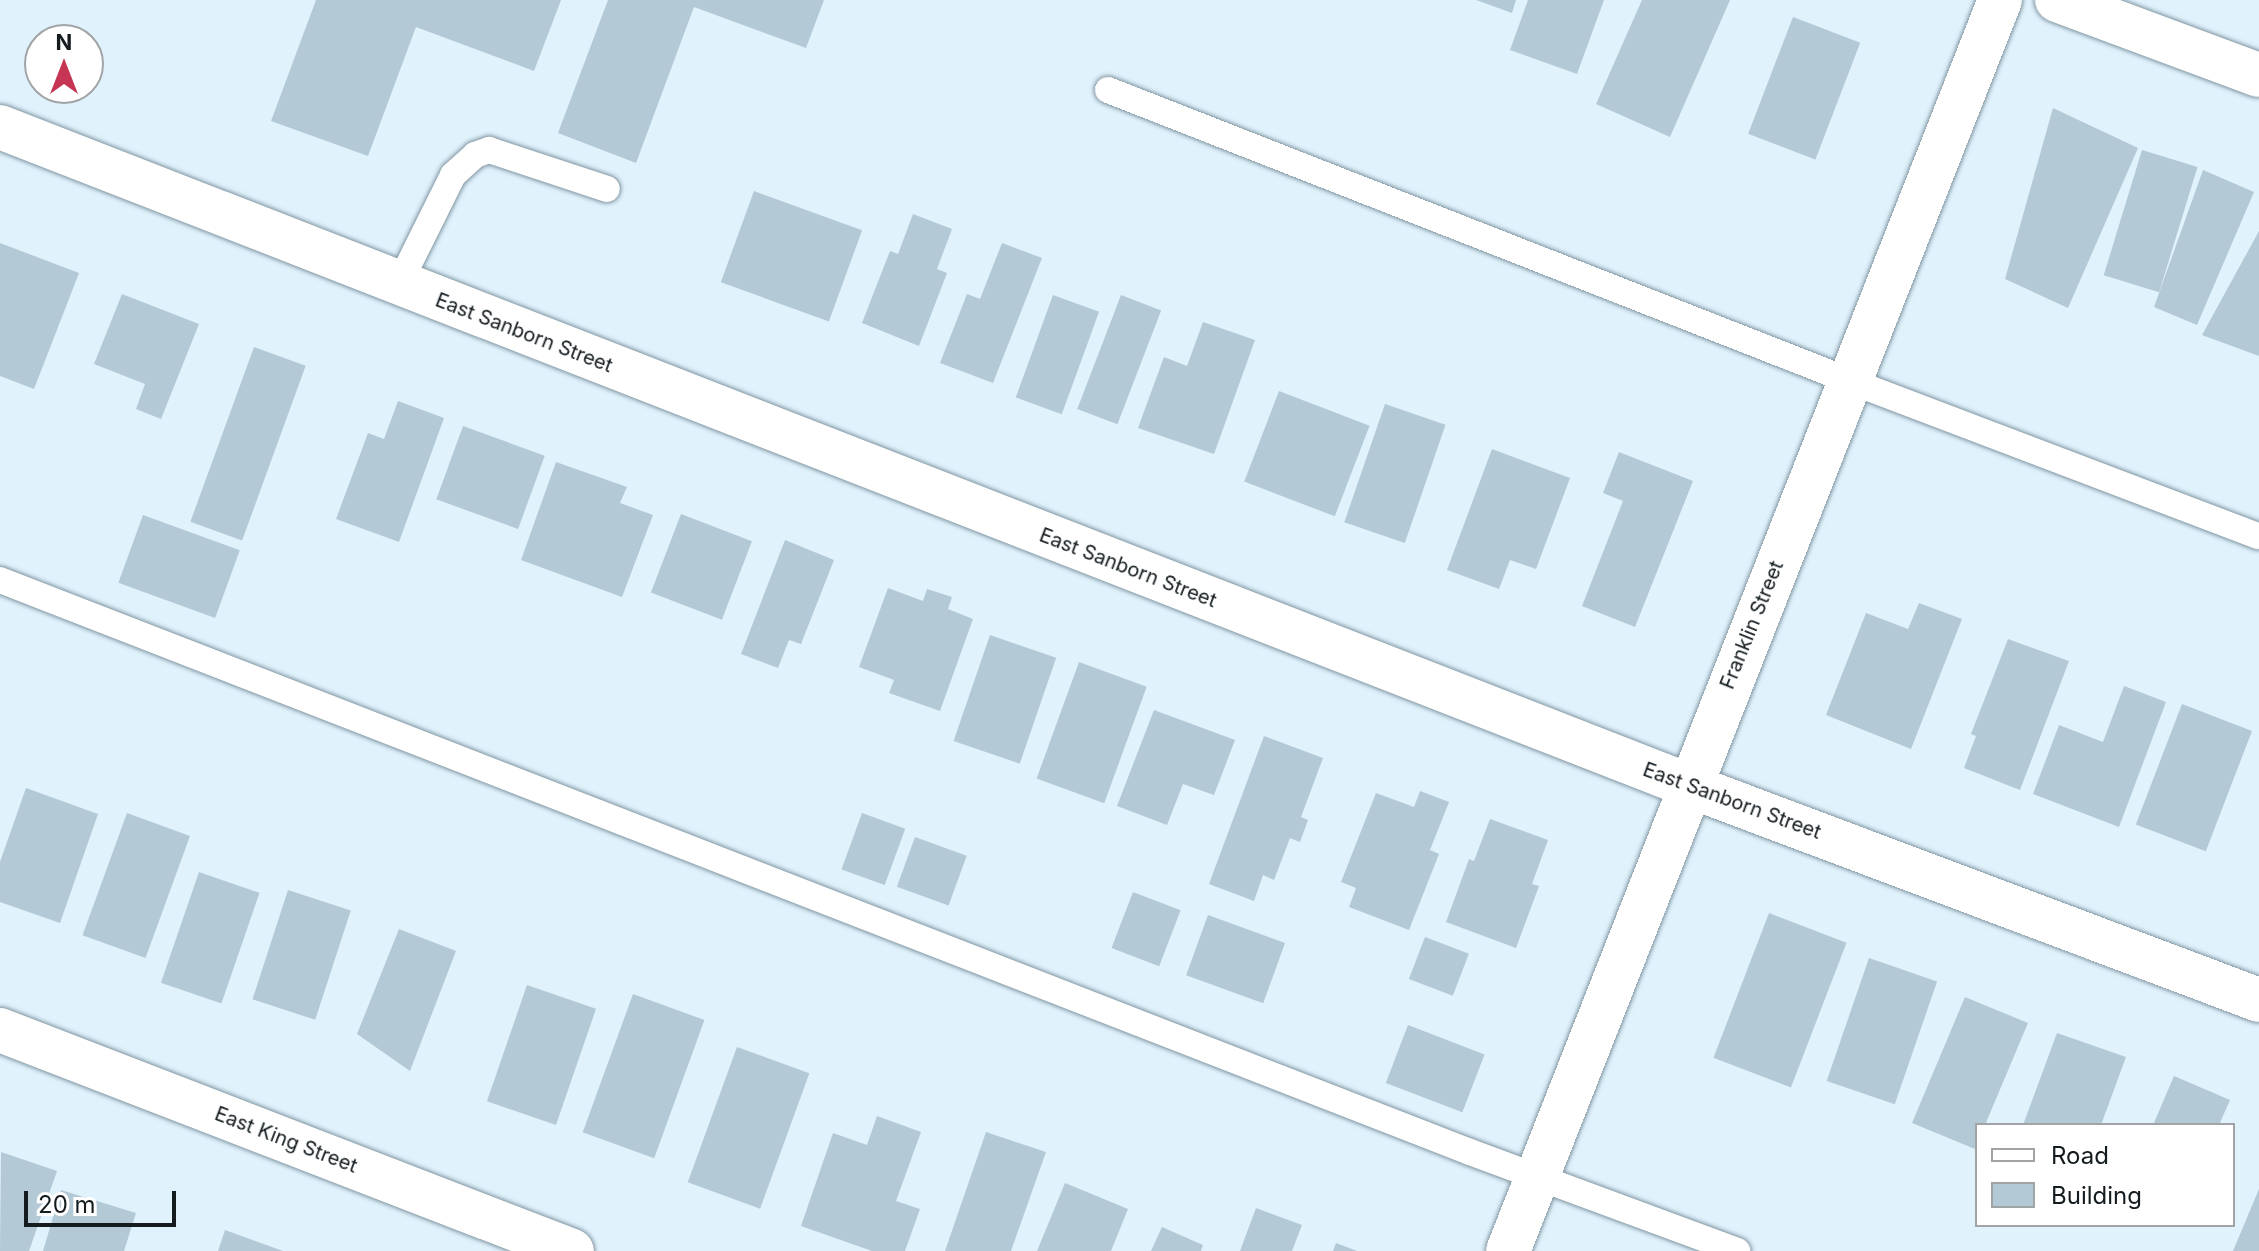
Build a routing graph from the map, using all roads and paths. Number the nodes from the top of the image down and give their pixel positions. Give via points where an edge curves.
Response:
1 (2000, 0) edge
2 (2057, 0) edge
3 (2259, 75) edge
4 (1108, 90) dead end
5 (0, 127) edge
6 (607, 189) dead end
7 (399, 284) junction
8 (1850, 381) junction
9 (2259, 536) edge
10 (0, 580) edge
11 (1690, 786) junction
12 (2259, 1000) edge
13 (0, 1030) edge
14 (1537, 1177) junction
15 (572, 1251) edge
16 (1508, 1251) edge
17 (1737, 1251) edge

1 - 8 street, Franklin Street
2 - 3 street
4 - 8 lane
5 - 7 street, East Sanborn Street
6 - 7 lane via 489,150 475,155 453,175
7 - 11 street, East Sanborn Street
8 - 9 lane
8 - 11 street, Franklin Street
10 - 14 lane
11 - 12 street, East Sanborn Street
11 - 14 street, Franklin Street
13 - 15 street, East King Street
14 - 16 street, Franklin Street
14 - 17 lane

